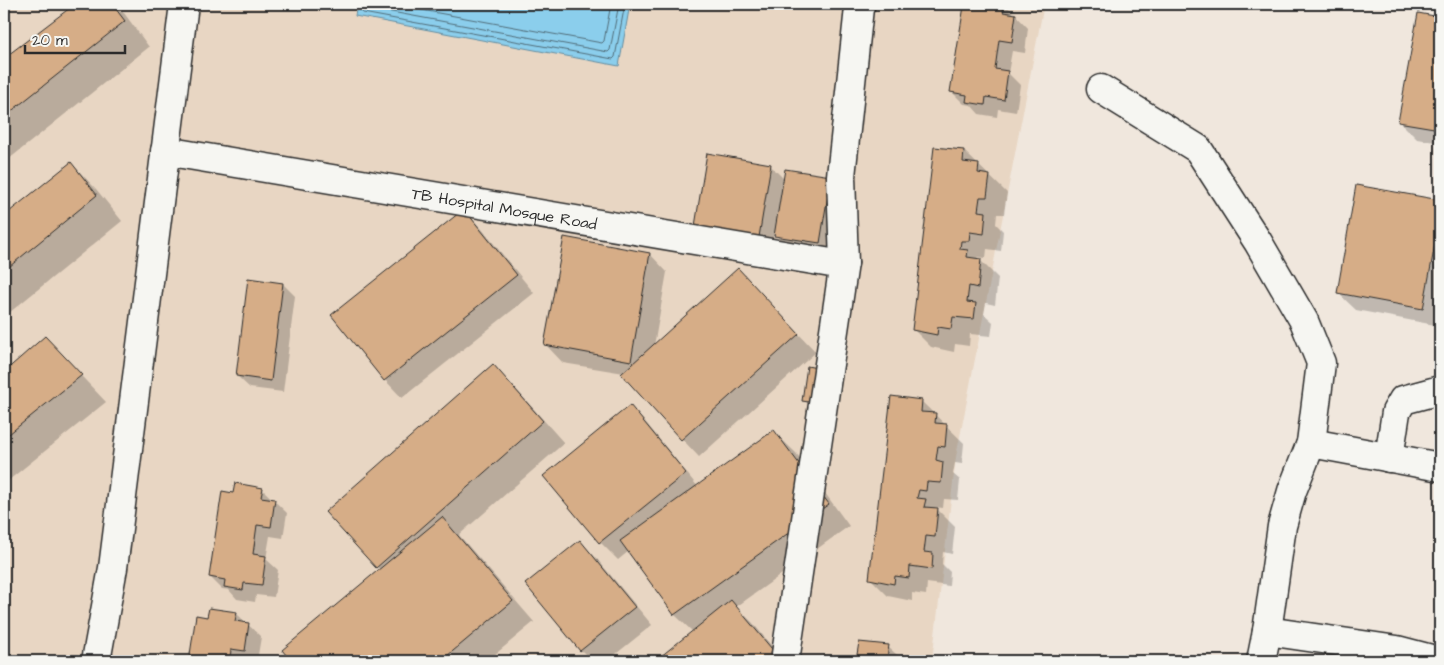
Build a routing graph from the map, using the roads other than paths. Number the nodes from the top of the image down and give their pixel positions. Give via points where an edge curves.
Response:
1 (184, 4) edge
2 (861, 4) edge
3 (1101, 90) dead end
4 (166, 151) junction
5 (844, 262) junction
6 (1440, 390) edge
7 (1311, 443) junction
8 (1390, 458) junction
9 (1440, 467) edge
10 (1267, 631) junction
11 (96, 661) edge
12 (785, 661) edge
13 (1261, 661) edge
14 (1439, 661) edge

1 - 4 street
2 - 5 street via 841,176
3 - 7 street via 1198,150 1258,242 1304,321 1321,363
4 - 5 street, TB Hospital Mosque Road via 836,264
4 - 11 street via 114,568
5 - 12 street
6 - 8 street via 1403,400 1396,412
7 - 8 street
7 - 10 street via 1282,526
8 - 9 street
10 - 13 street
10 - 14 street via 1398,650

